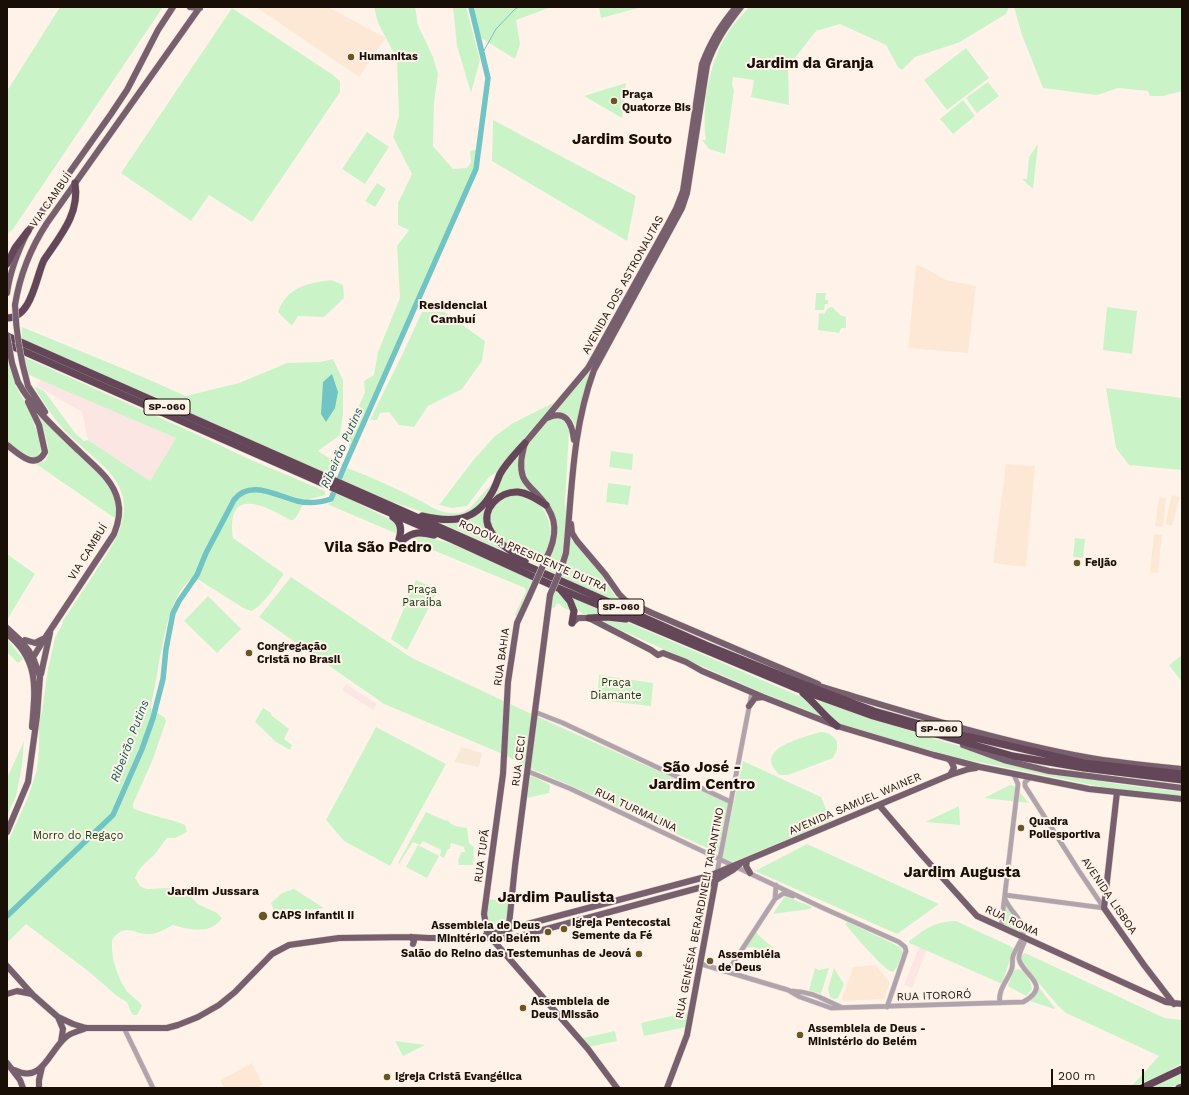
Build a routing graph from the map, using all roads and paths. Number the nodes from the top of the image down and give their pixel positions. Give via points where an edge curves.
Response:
1 (173, 7) edge
2 (190, 7) edge
3 (200, 7) edge
4 (736, 7) edge
5 (741, 7) edge
6 (75, 183) junction
7 (28, 231) junction
8 (7, 264) edge
9 (7, 293) edge
10 (7, 318) edge
11 (7, 336) edge
12 (7, 344) edge
13 (7, 349) edge
14 (87, 379) junction
15 (24, 393) junction
16 (544, 420) junction
17 (56, 428) junction
18 (525, 443) junction
19 (7, 445) edge
20 (575, 447) junction
21 (325, 481) junction
22 (349, 491) junction
23 (546, 505) junction
24 (381, 509) junction
25 (402, 511) junction
26 (569, 517) junction
27 (451, 539) junction
28 (550, 550) joint
29 (535, 568) junction
30 (558, 588) junction
31 (550, 595) joint
32 (586, 618) junction
33 (636, 620) junction
34 (572, 623) joint
35 (7, 628) edge
36 (50, 631) junction
37 (7, 634) edge
38 (44, 638) junction
39 (25, 640) dead end
40 (706, 645) junction
41 (46, 651) junction
42 (31, 660) junction
43 (40, 678) junction
44 (798, 689) junction
45 (752, 692) junction
46 (837, 692) junction
47 (763, 697) junction
48 (749, 706) junction
49 (535, 712) junction
50 (837, 726) junction
51 (939, 736) junction
52 (946, 758) junction
53 (980, 767) junction
54 (1182, 769) edge
55 (527, 771) junction
56 (503, 774) joint
57 (1182, 774) edge
58 (950, 775) junction
59 (1014, 775) junction
60 (1028, 777) junction
61 (1182, 780) edge
62 (1018, 784) junction
63 (1182, 788) edge
64 (1117, 792) junction
65 (1182, 799) edge
66 (731, 802) junction
67 (879, 805) junction
68 (7, 824) edge
69 (7, 832) edge
70 (720, 859) junction
71 (747, 861) junction
72 (736, 866) junction
73 (717, 873) junction
74 (750, 873) junction
75 (709, 876) junction
76 (716, 881) junction
77 (776, 885) junction
78 (1004, 896) junction
79 (775, 899) junction
80 (807, 899) junction
81 (620, 900) junction
82 (1104, 908) junction
83 (622, 909) junction
84 (553, 917) junction
85 (509, 921) junction
86 (523, 926) junction
87 (1001, 927) junction
88 (508, 929) junction
89 (544, 929) junction
90 (411, 936) junction
91 (490, 937) junction
92 (500, 938) junction
93 (1024, 938) junction
94 (413, 944) dead end
95 (701, 964) junction
96 (7, 966) edge
97 (1023, 967) junction
98 (1012, 968) junction
99 (728, 971) junction
100 (7, 994) edge
101 (33, 995) junction
102 (1000, 1003) junction
103 (1174, 1004) junction
104 (1182, 1004) edge
105 (887, 1007) junction
106 (58, 1017) junction
107 (86, 1028) junction
108 (124, 1028) junction
109 (61, 1042) junction
110 (7, 1063) edge
111 (42, 1067) junction
112 (1182, 1068) edge
113 (14, 1070) junction
114 (1182, 1087) edge
115 (23, 1088) edge
116 (38, 1088) edge
117 (153, 1088) edge
118 (617, 1088) edge
119 (667, 1088) edge
120 (1142, 1088) edge
121 (1179, 1088) edge

1 - 7 main road, VIA CAMBUÍ via 127,90
2 - 3 main road
3 - 6 main road, VIA CAMBUÍ
4 - 16 main road, AVENIDA DOS ASTRONAUTAS via 719,28 702,64 683,191 676,209 588,368
5 - 20 main road, AVENIDA DOS ASTRONAUTAS via 723,31 707,65 687,193 682,208 594,370 581,411
6 - 10 highway via 75,206 71,219 44,260 27,304 14,317
6 - 17 main road, VIA CAMBUÍ, bridge via 34,243 21,276 15,304 18,345 28,386
7 - 8 highway
7 - 9 main road, VIA CAMBUÍ via 18,251
11 - 15 main road, VIA CAMBUÍ, bridge via 12,363
11 - 21 highway, RODOVIA PRESIDENTE DUTRA / SP-060
12 - 14 highway, RODOVIA PRESIDENTE DUTRA / SP-060
13 - 14 highway
14 - 21 highway, RODOVIA PRESIDENTE DUTRA / SP-060
15 - 17 main road, VIA CAMBUÍ
15 - 19 main road via 39,425 45,452 42,458 33,461
16 - 18 main road, AVENIDA DOS ASTRONAUTAS
16 - 20 main road via 557,414 562,415 572,428
17 - 36 main road, VIA CAMBUÍ via 109,480 118,500 119,512 117,525 109,542
18 - 23 main road, AVENIDA DOS ASTRONAUTAS via 521,456 524,478
18 - 25 highway via 500,474 484,505 470,516 446,520
20 - 26 main road, AVENIDA DOS ASTRONAUTAS
21 - 22 highway, RODOVIA PRESIDENTE DUTRA / SP-060
22 - 24 highway, RODOVIA PRESIDENTE DUTRA / SP-060
22 - 25 highway, RODOVIA PRESIDENTE DUTRA / SP-060
23 - 28 main road, AVENIDA DOS ASTRONAUTAS via 554,526
23 - 29 highway via 524,493 507,493 494,501 487,516 488,526 501,543
24 - 27 highway, RODOVIA PRESIDENTE DUTRA / SP-060
24 - 27 highway via 400,524 401,539 414,533
25 - 29 highway, RODOVIA PRESIDENTE DUTRA / SP-060
26 - 31 main road, AVENIDA DOS ASTRONAUTAS, bridge via 566,553
26 - 46 main road via 572,533 577,541 626,601
27 - 30 highway, RODOVIA PRESIDENTE DUTRA / SP-060
28 - 56 main road, RUA BAHIA, bridge via 517,623 507,700
29 - 40 highway, RODOVIA PRESIDENTE DUTRA / SP-060
30 - 33 highway, RODOVIA PRESIDENTE DUTRA / SP-060
30 - 34 highway via 570,601 574,611
31 - 49 main road, RUA CECI
32 - 33 highway via 616,617
32 - 34 main road via 578,618
32 - 45 main road via 658,655 663,654
33 - 44 highway, RODOVIA PRESIDENTE DUTRA / SP-060
35 - 42 main road via 20,640
36 - 38 main road, VIA CAMBUÍ
36 - 41 main road, VIA CAMBUÍ
37 - 42 main road
38 - 39 main road via 35,643
38 - 42 main road, VIA CAMBUÍ
40 - 46 main road
40 - 57 highway, RODOVIA PRESIDENTE DUTRA / SP-060 via 874,711 931,727 1084,763
41 - 42 main road
41 - 43 main road, VIA CAMBUÍ
42 - 43 main road
42 - 68 main road via 35,684 28,766
43 - 69 main road via 28,782
44 - 50 highway
44 - 51 highway, RODOVIA PRESIDENTE DUTRA / SP-060
45 - 47 main road
45 - 48 street, RUA GENÉSIA BERARDINELI TARANTINO
46 - 54 main road via 908,714 1043,748 1136,765
47 - 48 main road via 755,698
47 - 50 main road
48 - 66 street, RUA GENÉSIA BERARDINELI TARANTINO
49 - 55 main road, RUA CECI
49 - 66 street
50 - 52 main road
51 - 61 highway, RODOVIA PRESIDENTE DUTRA / SP-060 via 1013,756
51 - 63 main road via 1004,760 1049,771
52 - 53 main road
52 - 58 main road via 954,768
53 - 58 main road, AVENIDA SAMUEL WAINER
53 - 59 main road
55 - 70 street, RUA TURMALINA
55 - 85 main road, RUA CECI
56 - 91 main road, RUA TUPÃ via 484,914
58 - 67 main road, AVENIDA SAMUEL WAINER
59 - 60 main road
59 - 62 street
60 - 62 street
60 - 64 main road
60 - 82 street, AVENIDA LISBOA via 1025,786
62 - 78 street
64 - 65 main road
64 - 82 main road
66 - 70 street, RUA GENÉSIA BERARDINELI TARANTINO
67 - 71 main road, AVENIDA SAMUEL WAINER
67 - 87 main road, RUA ROMA via 973,913
70 - 72 street, RUA TURMALINA
70 - 73 street, RUA GENÉSIA BERARDINELI TARANTINO
71 - 72 main road, AVENIDA SAMUEL WAINER
71 - 74 main road via 746,866
72 - 73 main road
72 - 74 street, RUA TURMALINA
72 - 76 main road
73 - 75 main road
73 - 76 main road, RUA GENÉSIA BERARDINELI TARANTINO
74 - 77 street, RUA TURMALINA
75 - 76 main road
75 - 81 main road
76 - 83 main road
76 - 95 main road, RUA GENÉSIA BERARDINELI TARANTINO
77 - 79 street
77 - 80 street, RUA TURMALINA
78 - 82 street
78 - 87 street
78 - 93 street via 1023,928
79 - 80 street via 784,893
79 - 99 street
80 - 105 street via 905,947 906,951
81 - 83 main road via 623,904
81 - 84 main road
82 - 103 main road, AVENIDA LISBOA
83 - 89 main road
84 - 86 main road
84 - 89 main road via 541,923
85 - 86 main road
85 - 88 main road, RUA CECI
86 - 88 main road
87 - 93 main road, RUA ROMA
88 - 91 main road
88 - 92 main road
89 - 92 main road via 513,938
90 - 91 main road
90 - 94 main road
90 - 108 main road via 339,938 282,947 225,1001 198,1017 167,1028
91 - 92 main road
91 - 118 main road via 588,1049
93 - 97 street via 1019,956
93 - 98 street via 1013,956
93 - 103 main road, RUA ROMA
95 - 99 street, RUA ITORORÓ
95 - 119 main road, RUA GENÉSIA BERARDINELI TARANTINO via 687,1035
96 - 101 main road
97 - 98 street
97 - 102 street, RUA ITORORÓ via 1036,985 1034,994 1024,1002
98 - 102 street via 1000,994
99 - 105 street, RUA ITORORÓ via 788,990 831,1008
100 - 101 main road via 19,992
101 - 106 main road
102 - 105 street, RUA ITORORÓ
103 - 104 main road
106 - 107 main road
106 - 109 main road via 63,1029
107 - 108 main road
107 - 109 main road via 68,1035
108 - 117 street
109 - 111 main road
110 - 113 main road
111 - 113 main road via 28,1074
111 - 116 main road
112 - 120 highway
113 - 115 main road
114 - 121 highway

